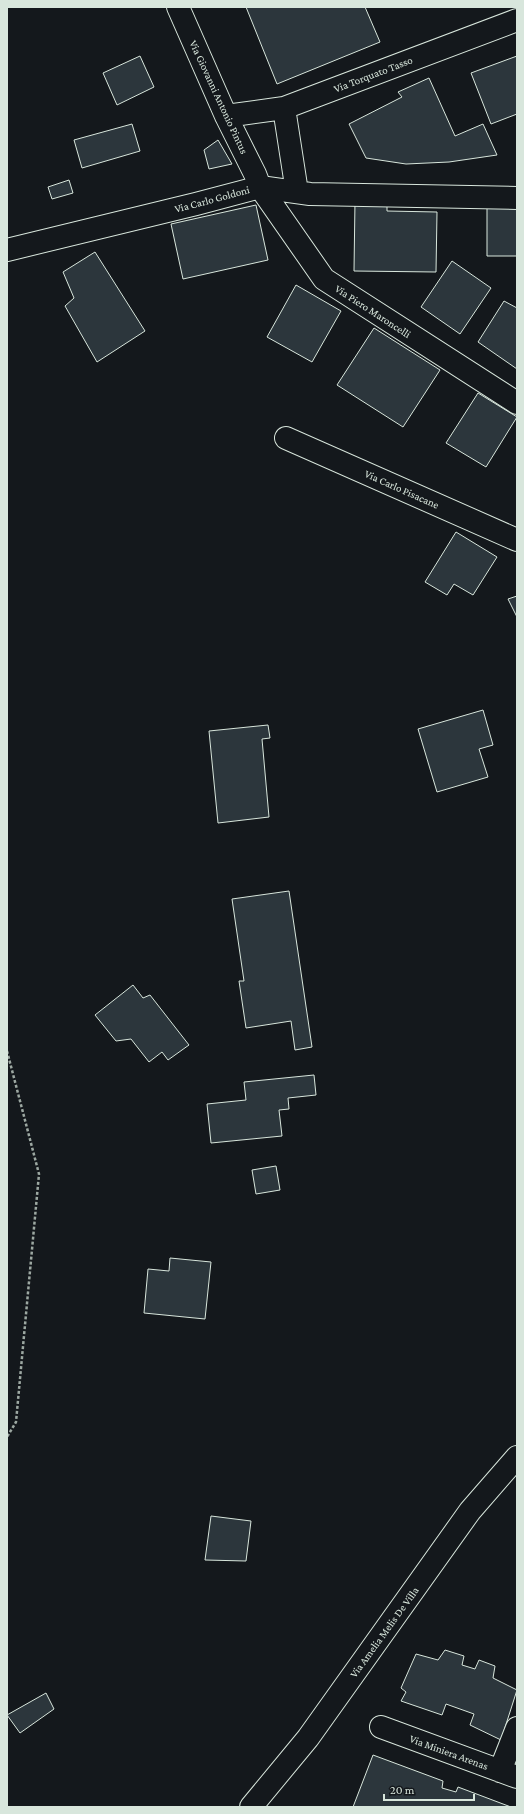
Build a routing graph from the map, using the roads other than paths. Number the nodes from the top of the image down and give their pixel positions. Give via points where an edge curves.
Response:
1 (178, 7) edge
2 (517, 20) edge
3 (284, 108) junction
4 (226, 116) junction
5 (260, 187) junction
6 (297, 192) junction
7 (517, 198) edge
8 (7, 250) edge
9 (517, 403) edge
10 (286, 438) dead end
11 (517, 540) edge
12 (517, 1457) edge
13 (381, 1727) dead end
14 (517, 1728) edge
15 (509, 1774) edge
16 (251, 1807) edge

1 - 4 street, Via Giovanni Antonio Pintus
2 - 3 street, Via Torquato Tasso
3 - 4 street, Via Torquato Tasso
3 - 6 street
4 - 5 street, Via Giovanni Antonio Pintus
5 - 6 street, Via Carlo Goldoni
5 - 8 street, Via Carlo Goldoni
5 - 9 street, Via Piero Maroncelli via 324,279
6 - 7 street, Via Carlo Goldoni
10 - 11 street, Via Carlo Pisacane
12 - 16 street, Via Amelia Melis De Villa via 470,1511 308,1738
13 - 15 street, Via Miniera Arenas
14 - 15 street

